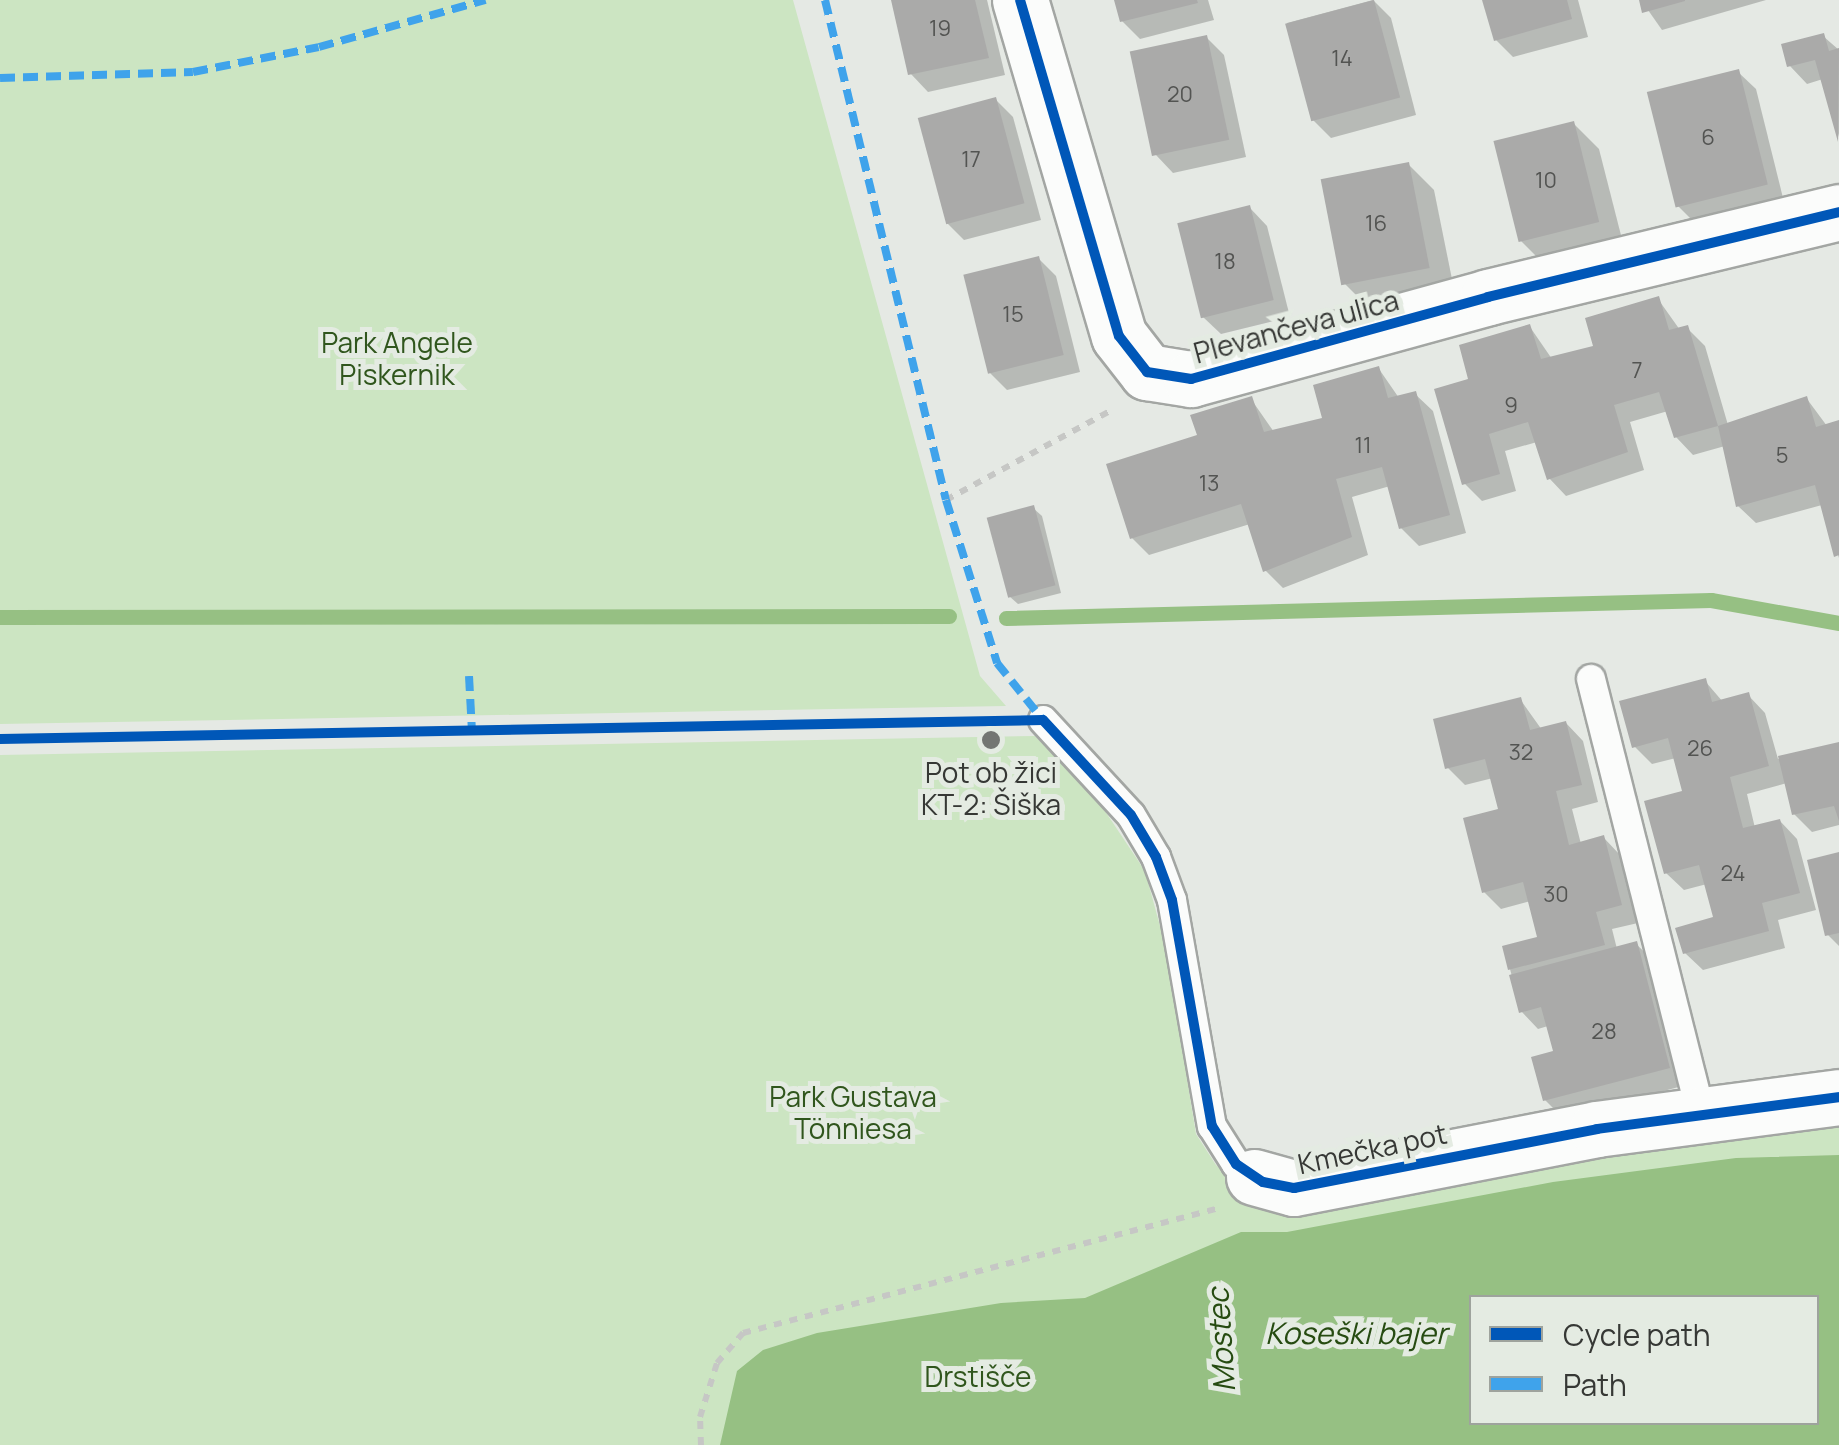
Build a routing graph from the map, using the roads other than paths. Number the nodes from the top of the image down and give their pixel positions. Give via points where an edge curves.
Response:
1 (1020, 0) edge
2 (1839, 212) edge
3 (1591, 679) dead end
4 (1042, 720) dead end
5 (1839, 1098) edge
6 (1701, 1114) junction
7 (1242, 1191) joint

1 - 2 street, Plevančeva ulica via 1119,336 1147,372 1191,379
3 - 6 lane
4 - 7 lane via 1131,815 1156,857 1172,900 1212,1126 1236,1164
5 - 6 street, Kmečka pot
6 - 7 street, Kmečka pot via 1486,1148 1294,1188

